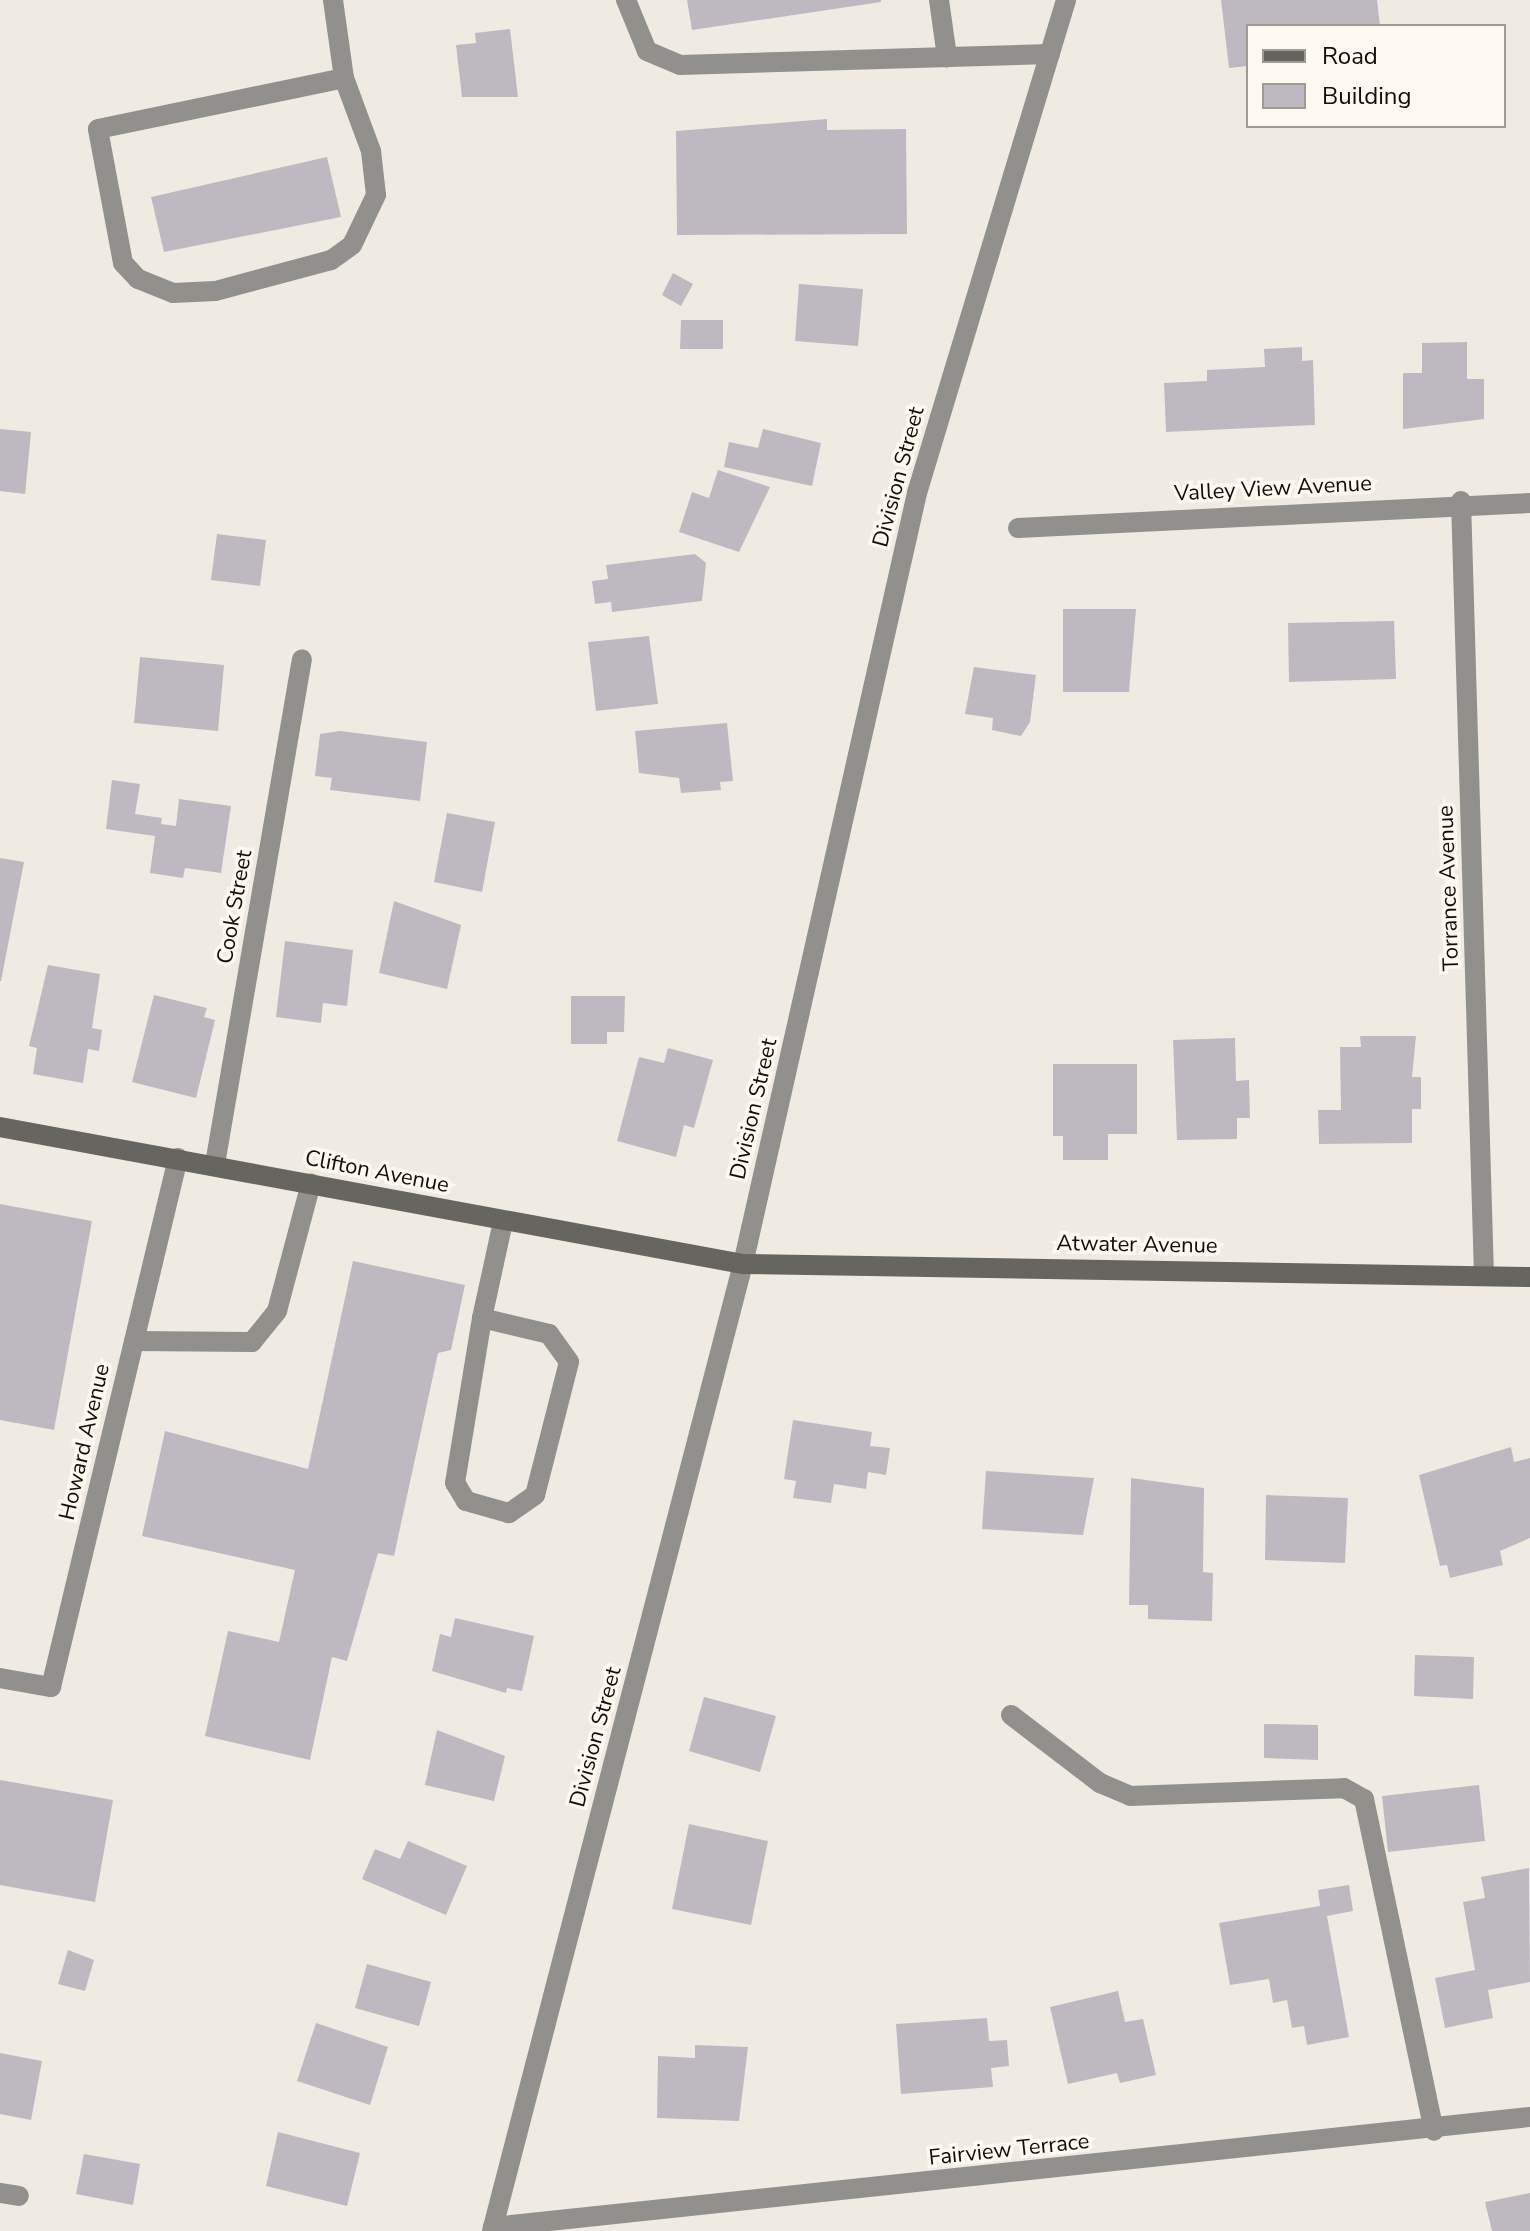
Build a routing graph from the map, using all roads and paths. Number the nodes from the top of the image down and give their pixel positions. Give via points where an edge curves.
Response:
1 (333, 0) edge
2 (626, 0) edge
3 (939, 0) edge
4 (1066, 0) edge
5 (1050, 54) junction
6 (947, 57) junction
7 (344, 78) junction
8 (1461, 501) junction
9 (1530, 503) edge
10 (1018, 528) dead end
11 (302, 659) dead end
12 (0, 1127) edge
13 (178, 1158) junction
14 (215, 1164) junction
15 (311, 1183) junction
16 (503, 1222) junction
17 (743, 1264) junction
18 (1484, 1274) junction
19 (1530, 1277) edge
20 (482, 1318) junction
21 (134, 1341) junction
22 (0, 1678) edge
23 (1011, 1715) dead end
24 (1530, 2117) edge
25 (1434, 2131) junction
26 (492, 2229) edge

1 - 7 street
2 - 6 street via 647,51 680,65
3 - 6 street
4 - 5 street, Division Street
5 - 6 street
5 - 17 street, Division Street via 917,493
7 - 7 street via 98,129 123,263 138,279 173,293 215,291 331,260 352,245 376,195 371,151
8 - 9 street, Valley View Avenue
8 - 10 street, Valley View Avenue
8 - 18 street, Torrance Avenue
11 - 14 street, Cook Street
12 - 13 main road, Clifton Avenue
13 - 14 main road, Clifton Avenue
13 - 21 street, Howard Avenue
14 - 15 main road, Clifton Avenue
15 - 16 main road, Clifton Avenue
15 - 21 street via 277,1311 252,1342
16 - 17 main road, Clifton Avenue
16 - 20 street
17 - 18 main road, Atwater Avenue
17 - 26 street, Division Street
18 - 19 main road, Atwater Avenue
20 - 20 street via 455,1483 466,1501 509,1513 535,1495 569,1362 549,1334
21 - 22 street, Howard Avenue via 51,1687
23 - 25 street via 1100,1783 1130,1796 1344,1788 1364,1799
24 - 25 street, Fairview Terrace
25 - 26 street, Fairview Terrace

